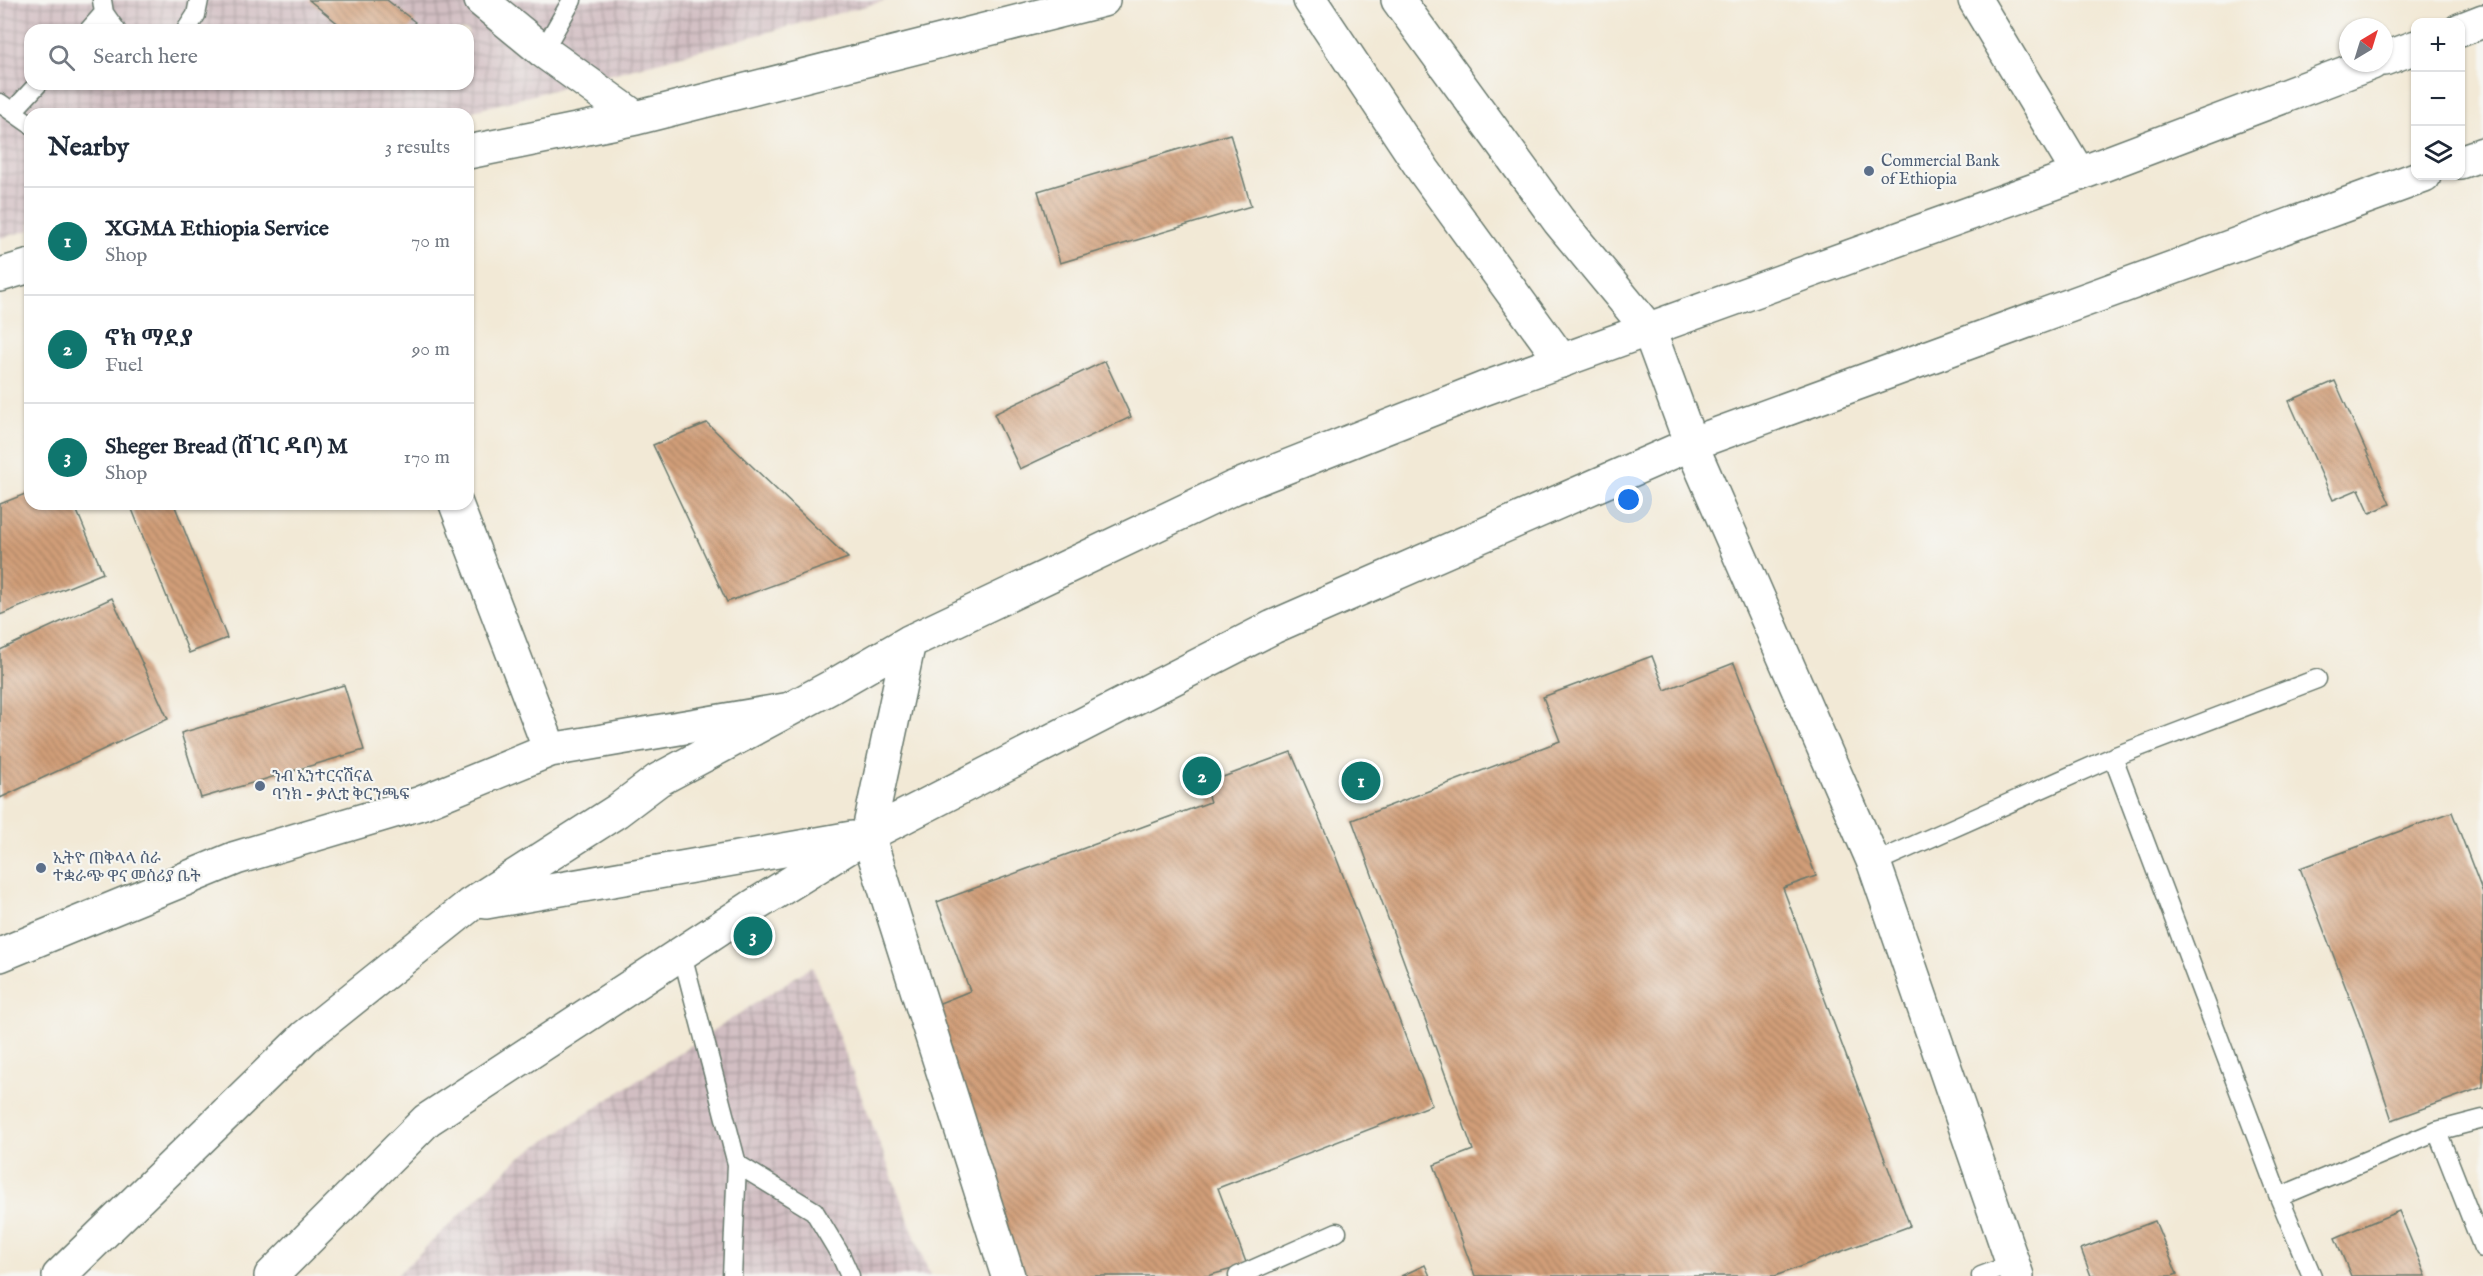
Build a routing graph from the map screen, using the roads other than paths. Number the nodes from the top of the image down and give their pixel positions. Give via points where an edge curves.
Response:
1 (199, 0) edge
2 (481, 0) edge
3 (572, 0) edge
4 (1102, 0) edge
5 (1310, 0) edge
6 (1398, 0) edge
7 (1974, 0) edge
8 (103, 7) edge
9 (2483, 21) edge
10 (93, 24) edge
11 (113, 24) edge
12 (190, 24) edge
13 (2465, 28) edge
14 (2411, 48) edge
15 (543, 51) junction
16 (2393, 55) edge
17 (2348, 72) edge
18 (30, 90) edge
19 (6, 107) edge
20 (636, 118) junction
21 (24, 120) edge
22 (474, 151) edge
23 (2483, 154) edge
24 (2465, 160) edge
25 (2079, 174) junction
26 (2413, 180) edge
27 (24, 268) edge
28 (0, 275) edge
29 (1649, 330) junction
30 (1562, 361) junction
31 (1691, 444) junction
32 (458, 510) edge
33 (909, 642) junction
34 (2317, 679) dead end
35 (789, 710) junction
36 (550, 750) junction
37 (2113, 757) junction
38 (868, 835) junction
39 (1875, 863) junction
40 (470, 905) junction
41 (682, 954) junction
42 (0, 956) edge
43 (2483, 1119) edge
44 (2437, 1131) junction
45 (737, 1164) junction
46 (2279, 1197) junction
47 (1337, 1232) dead end
48 (2483, 1248) edge
49 (2015, 1270) edge
50 (59, 1276) edge
51 (271, 1276) edge
52 (732, 1276) edge
53 (850, 1276) edge
54 (1008, 1276) edge
55 (1238, 1276) edge
56 (1981, 1276) edge
57 (2312, 1276) edge

1 - 12 lane
2 - 15 main road
3 - 15 lane
4 - 20 main road
5 - 30 main road via 1424,171
6 - 29 main road via 1559,221
7 - 25 main road
8 - 10 lane
8 - 11 lane
9 - 13 main road
14 - 16 main road
15 - 20 main road
17 - 25 main road
18 - 19 lane
19 - 21 lane
20 - 22 main road
23 - 24 main road
25 - 29 main road
26 - 31 main road
27 - 28 main road
29 - 30 main road
29 - 31 main road
30 - 33 main road via 1233,488
31 - 38 main road via 1273,627
31 - 39 main road
32 - 36 main road
33 - 35 main road
33 - 38 main road
34 - 37 lane
35 - 36 main road
35 - 40 main road via 658,780 617,811
36 - 42 main road via 421,803 237,858
37 - 39 lane
37 - 46 lane
38 - 40 main road
38 - 41 main road
38 - 54 main road
39 - 49 main road
40 - 50 main road via 304,1037
41 - 45 lane
41 - 51 main road via 427,1120
43 - 44 lane
44 - 46 lane
44 - 48 lane
45 - 52 lane
45 - 53 lane via 814,1211
46 - 57 lane
47 - 55 lane
49 - 56 lane

